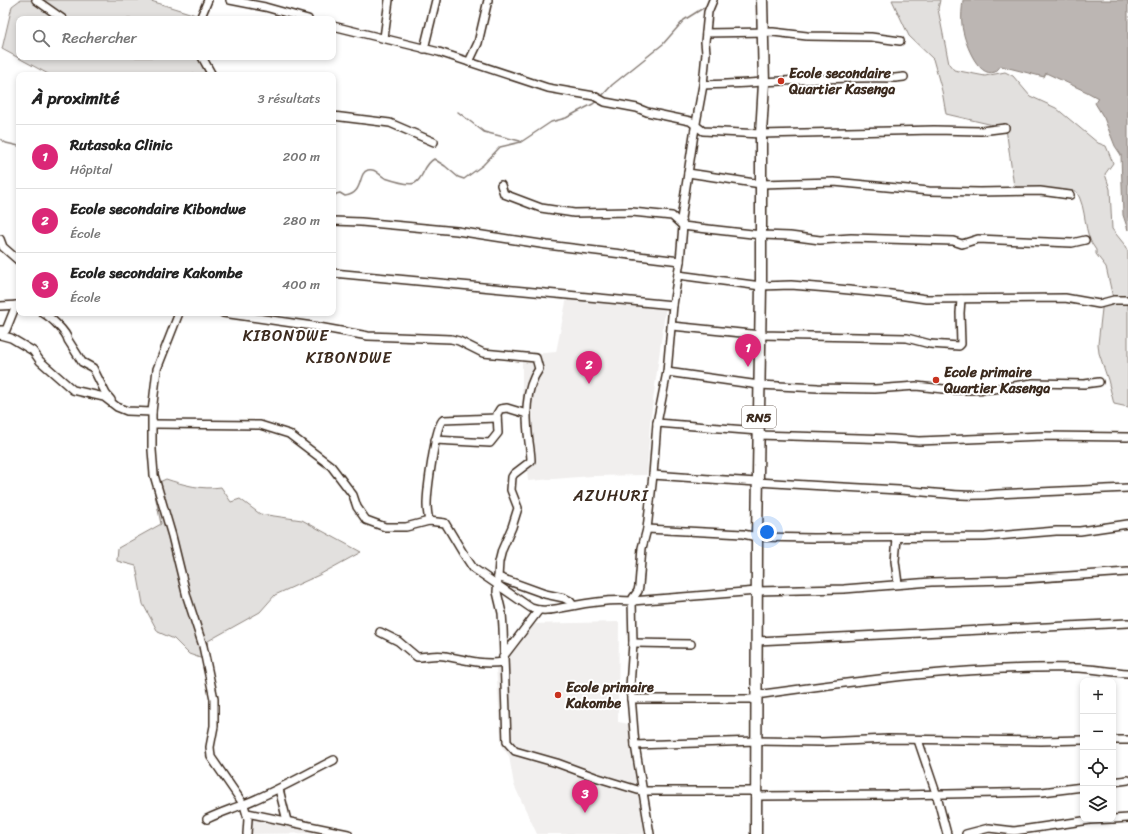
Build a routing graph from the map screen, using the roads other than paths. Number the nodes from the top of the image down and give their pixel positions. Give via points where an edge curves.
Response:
1 (36, 0) edge
2 (208, 0) edge
3 (230, 0) edge
4 (389, 0) edge
5 (436, 0) edge
6 (488, 0) edge
7 (713, 0) edge
8 (762, 0) edge
9 (59, 16) edge
10 (201, 16) edge
11 (298, 16) edge
12 (336, 27) edge
13 (762, 32) junction
14 (706, 33) junction
15 (384, 38) junction
16 (900, 41) dead end
17 (424, 49) junction
18 (204, 60) edge
19 (469, 62) junction
20 (210, 72) edge
21 (904, 77) dead end
22 (764, 83) junction
23 (703, 85) junction
24 (336, 116) edge
25 (696, 126) junction
26 (1005, 128) dead end
27 (762, 134) junction
28 (434, 142) dead end
29 (688, 173) junction
30 (761, 184) junction
31 (501, 185) dead end
32 (1070, 195) dead end
33 (336, 221) edge
34 (683, 226) junction
35 (761, 235) junction
36 (0, 239) edge
37 (1085, 240) dead end
38 (16, 258) edge
39 (680, 261) junction
40 (336, 273) edge
41 (678, 275) junction
42 (761, 286) junction
43 (961, 299) junction
44 (1128, 300) edge
45 (16, 305) edge
46 (673, 305) junction
47 (0, 306) edge
48 (16, 307) edge
49 (48, 316) edge
50 (177, 316) edge
51 (244, 316) edge
52 (672, 326) junction
53 (0, 330) edge
54 (0, 335) edge
55 (760, 335) junction
56 (667, 372) junction
57 (1099, 382) dead end
58 (760, 385) junction
59 (117, 407) junction
60 (152, 412) junction
61 (527, 414) junction
62 (497, 418) junction
63 (657, 423) junction
64 (153, 424) junction
65 (758, 433) junction
66 (1128, 437) edge
67 (435, 440) junction
68 (653, 475) junction
69 (758, 483) junction
70 (1128, 488) edge
71 (429, 521) junction
72 (1128, 524) edge
73 (647, 529) junction
74 (757, 537) junction
75 (897, 538) junction
76 (1128, 572) edge
77 (498, 580) junction
78 (898, 584) junction
79 (757, 591) junction
80 (632, 601) junction
81 (573, 605) junction
82 (539, 610) junction
83 (1128, 623) edge
84 (380, 632) dead end
85 (756, 641) junction
86 (633, 643) junction
87 (691, 644) dead end
88 (503, 660) junction
89 (1128, 673) edge
90 (756, 697) junction
91 (631, 699) junction
92 (918, 740) junction
93 (1080, 740) edge
94 (1116, 740) edge
95 (1128, 740) edge
96 (756, 741) junction
97 (634, 745) junction
98 (334, 760) dead end
99 (1128, 780) edge
100 (1116, 782) edge
101 (1080, 787) edge
102 (279, 789) junction
103 (642, 791) junction
104 (756, 793) junction
105 (936, 793) junction
106 (244, 804) junction
107 (247, 813) junction
108 (1128, 818) edge
109 (207, 819) dead end
110 (1116, 819) edge
111 (287, 820) junction
112 (1080, 822) edge
113 (1035, 831) edge
114 (247, 834) edge
115 (348, 834) edge
116 (650, 834) edge
117 (756, 834) edge
118 (947, 834) edge
119 (966, 834) edge

1 - 9 street
2 - 10 street
3 - 11 street via 265,6
4 - 15 street
5 - 17 street
6 - 19 street via 478,42
7 - 14 street via 708,12
8 - 13 highway, RN5
12 - 15 street
13 - 14 street
13 - 16 street via 818,37 871,37
13 - 22 highway, RN5
14 - 23 street
15 - 17 street
17 - 19 street
18 - 20 street
19 - 25 street via 548,88 594,96 605,102 690,120
21 - 22 street via 820,78
22 - 23 street
22 - 27 highway, RN5
23 - 25 street
24 - 28 street via 390,123
25 - 27 street via 703,131
25 - 29 street
26 - 27 street via 981,131
27 - 30 highway, RN5
29 - 30 street
29 - 34 street via 681,219
30 - 32 street via 834,182 928,191 1040,191
30 - 35 highway, RN5
31 - 34 street via 504,194 541,208 574,213 632,212 672,216
33 - 39 street via 457,231
34 - 35 street
34 - 39 street
35 - 37 street via 820,240 851,238 953,241 962,244 978,240 1072,243
35 - 42 highway, RN5
36 - 38 street via 3,246
39 - 41 street
40 - 46 street
41 - 42 street
41 - 46 street
42 - 43 street via 791,285 926,299
42 - 55 highway, RN5
43 - 44 street via 1066,298 1099,304
43 - 55 street via 959,346 930,344 907,338
45 - 47 street
46 - 52 street
48 - 53 street via 6,330
49 - 59 street via 67,335 82,362 93,368 106,394
50 - 60 street via 157,369
51 - 61 street via 368,336 459,341 484,353 536,358 538,369 528,393
52 - 55 street
52 - 56 street
54 - 59 street via 33,350 40,361 73,390 104,397
55 - 58 highway, RN5
56 - 58 street
56 - 63 street
57 - 58 street via 1033,383 994,389 952,390 916,386 875,389
58 - 65 highway, RN5
59 - 60 street via 127,411
60 - 64 street
61 - 62 street via 504,407 498,410
61 - 77 street via 531,461 512,477 511,490 518,508 502,550
62 - 67 street via 441,420
62 - 67 street via 498,432 490,443
63 - 65 street
63 - 68 street
64 - 71 street via 260,425 289,434 331,466 353,495 366,520 385,527 406,527
64 - 106 street via 154,475 203,646 214,699 211,757
65 - 66 street via 919,441 1044,436
65 - 69 highway, RN5
67 - 71 street via 427,506
68 - 69 street
68 - 73 street
69 - 70 street via 979,496
69 - 74 highway, RN5
71 - 77 street via 445,523 473,568
72 - 75 street via 1080,532
73 - 74 street
73 - 80 street via 642,548 638,591
74 - 75 street
74 - 79 highway, RN5
75 - 78 street via 895,561
76 - 78 street
77 - 81 street via 564,598
77 - 82 street via 531,608
77 - 88 street
78 - 79 street via 844,589
79 - 80 street
79 - 85 highway, RN5
80 - 81 street
80 - 86 street
81 - 82 street
82 - 88 street
83 - 85 street
84 - 88 street via 398,641 417,657 444,656 485,663
85 - 90 highway, RN5
86 - 87 street
86 - 91 street
88 - 103 street via 507,742 515,751
89 - 90 street via 1076,668 970,670 879,679
90 - 91 street
90 - 96 highway, RN5
91 - 97 street
92 - 93 street
92 - 96 street
92 - 105 street
94 - 95 street
96 - 97 street
96 - 104 highway, RN5
97 - 103 street
98 - 102 street
99 - 100 street
101 - 105 street via 1042,792
102 - 106 street
102 - 111 street
103 - 104 street
103 - 116 street
104 - 105 street
104 - 117 highway, RN5
105 - 118 street
106 - 107 street
106 - 109 street
107 - 111 street
107 - 114 street
108 - 110 street
111 - 115 street
112 - 113 street
113 - 119 street via 1014,832 989,828

